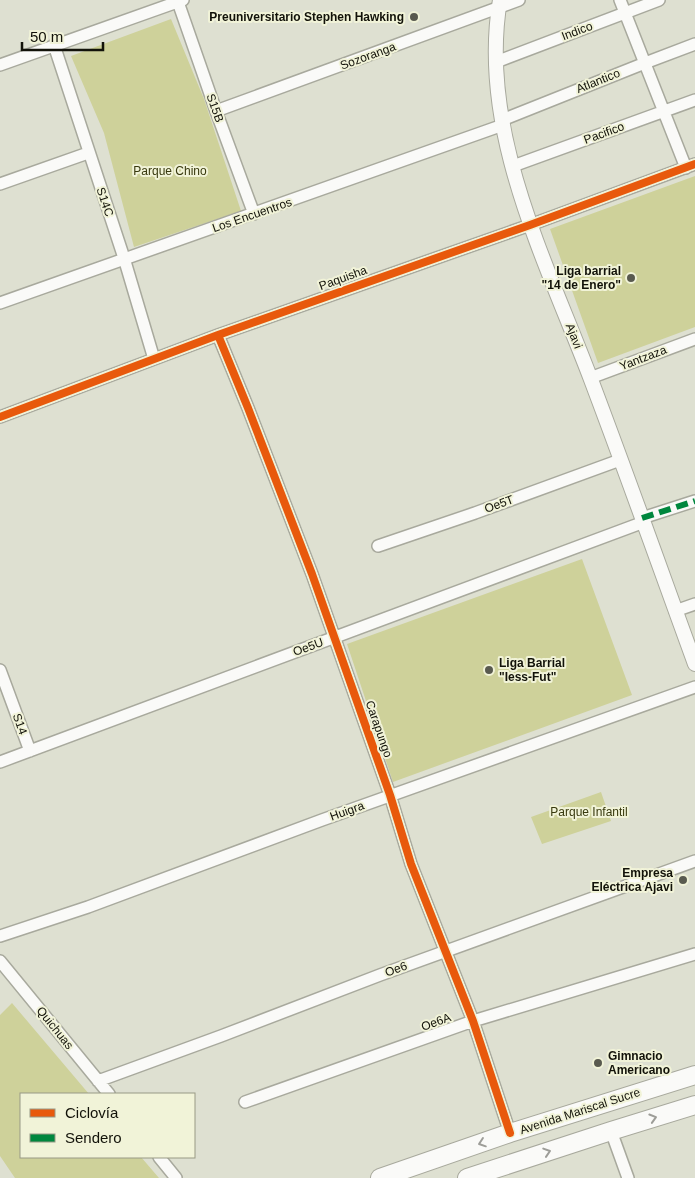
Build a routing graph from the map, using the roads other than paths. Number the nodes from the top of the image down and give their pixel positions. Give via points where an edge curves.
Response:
1 (519, 0) edge
2 (620, 0) edge
3 (659, 0) edge
4 (181, 1) edge
5 (499, 4) edge
6 (624, 13) junction
7 (695, 44) edge
8 (54, 46) junction
9 (496, 62) junction
10 (645, 62) junction
11 (0, 65) edge
12 (695, 100) edge
13 (216, 110) junction
14 (664, 112) junction
15 (502, 123) junction
16 (88, 154) junction
17 (513, 166) junction
18 (690, 166) edge
19 (0, 184) edge
20 (254, 214) junction
21 (530, 225) junction
22 (124, 258) junction
23 (0, 303) edge
24 (218, 335) junction
25 (695, 339) edge
26 (154, 359) junction
27 (590, 378) junction
28 (0, 417) edge
29 (620, 460) junction
30 (695, 501) edge
31 (643, 520) junction
32 (378, 546) dead end
33 (695, 604) edge
34 (676, 611) junction
35 (334, 638) junction
36 (695, 664) edge
37 (0, 670) edge
38 (695, 687) edge
39 (30, 751) junction
40 (0, 762) edge
41 (390, 795) junction
42 (695, 861) edge
43 (0, 936) edge
44 (444, 951) junction
45 (695, 954) edge
46 (0, 961) edge
47 (473, 1021) junction
48 (695, 1075) edge
49 (98, 1081) junction
50 (108, 1093) edge
51 (245, 1102) dead end
52 (695, 1105) edge
53 (610, 1131) junction
54 (510, 1134) junction
55 (160, 1158) edge
56 (176, 1178) edge
57 (380, 1178) edge
58 (467, 1178) edge
59 (628, 1178) edge

1 - 5 street, Sozoranga
2 - 6 street
3 - 6 street, Indico
4 - 8 street
4 - 13 street, S15B
5 - 9 street, Ajavi
5 - 13 street, Sozoranga
6 - 9 street, Indico
6 - 10 street
7 - 10 street, Atlantico
8 - 11 street
8 - 16 street, S14C
9 - 15 street, Ajavi
10 - 14 street
10 - 15 street, Atlantico
12 - 14 street, Pacifico
13 - 20 street, S15B
14 - 17 street, Pacifico
14 - 18 street
15 - 17 street, Ajavi
15 - 20 street, Los Encuentros
16 - 19 street
16 - 22 street, S14C
17 - 21 street, Ajavi
18 - 21 street, Paquisha
20 - 22 street, Los Encuentros
21 - 24 street, Paquisha
21 - 27 street, Ajavi
22 - 23 street, Los Encuentros
22 - 26 street, S14C
24 - 26 street, Paquisha
24 - 35 street, Carapungo
25 - 27 street, Yantzaza
26 - 28 street, Paquisha
27 - 29 street, Ajavi
29 - 31 street, Ajavi
29 - 32 street, Oe5T
30 - 31 street, Oe5U
31 - 34 street, Ajavi
31 - 35 street, Oe5U
33 - 34 street
34 - 36 street, Ajavi
35 - 39 street, Oe5U
35 - 41 street, Carapungo
37 - 39 street, S14
38 - 41 street, Huigra
39 - 40 street, Oe5U
41 - 43 street, Huigra via 88,907
41 - 44 street, Carapungo
42 - 44 street, Oe6
44 - 47 street, Carapungo
44 - 49 street, Oe6
45 - 47 street, Oe6A
46 - 49 street, Quichuas
47 - 51 street, Oe6A
47 - 54 street, Carapungo
48 - 54 main road, Avenida Mariscal Sucre
49 - 50 street, Quichuas
53 -> 52 main road
58 -> 53 main road
53 - 59 street
54 -> 57 main road, Avenida Mariscal Sucre
55 - 56 street

